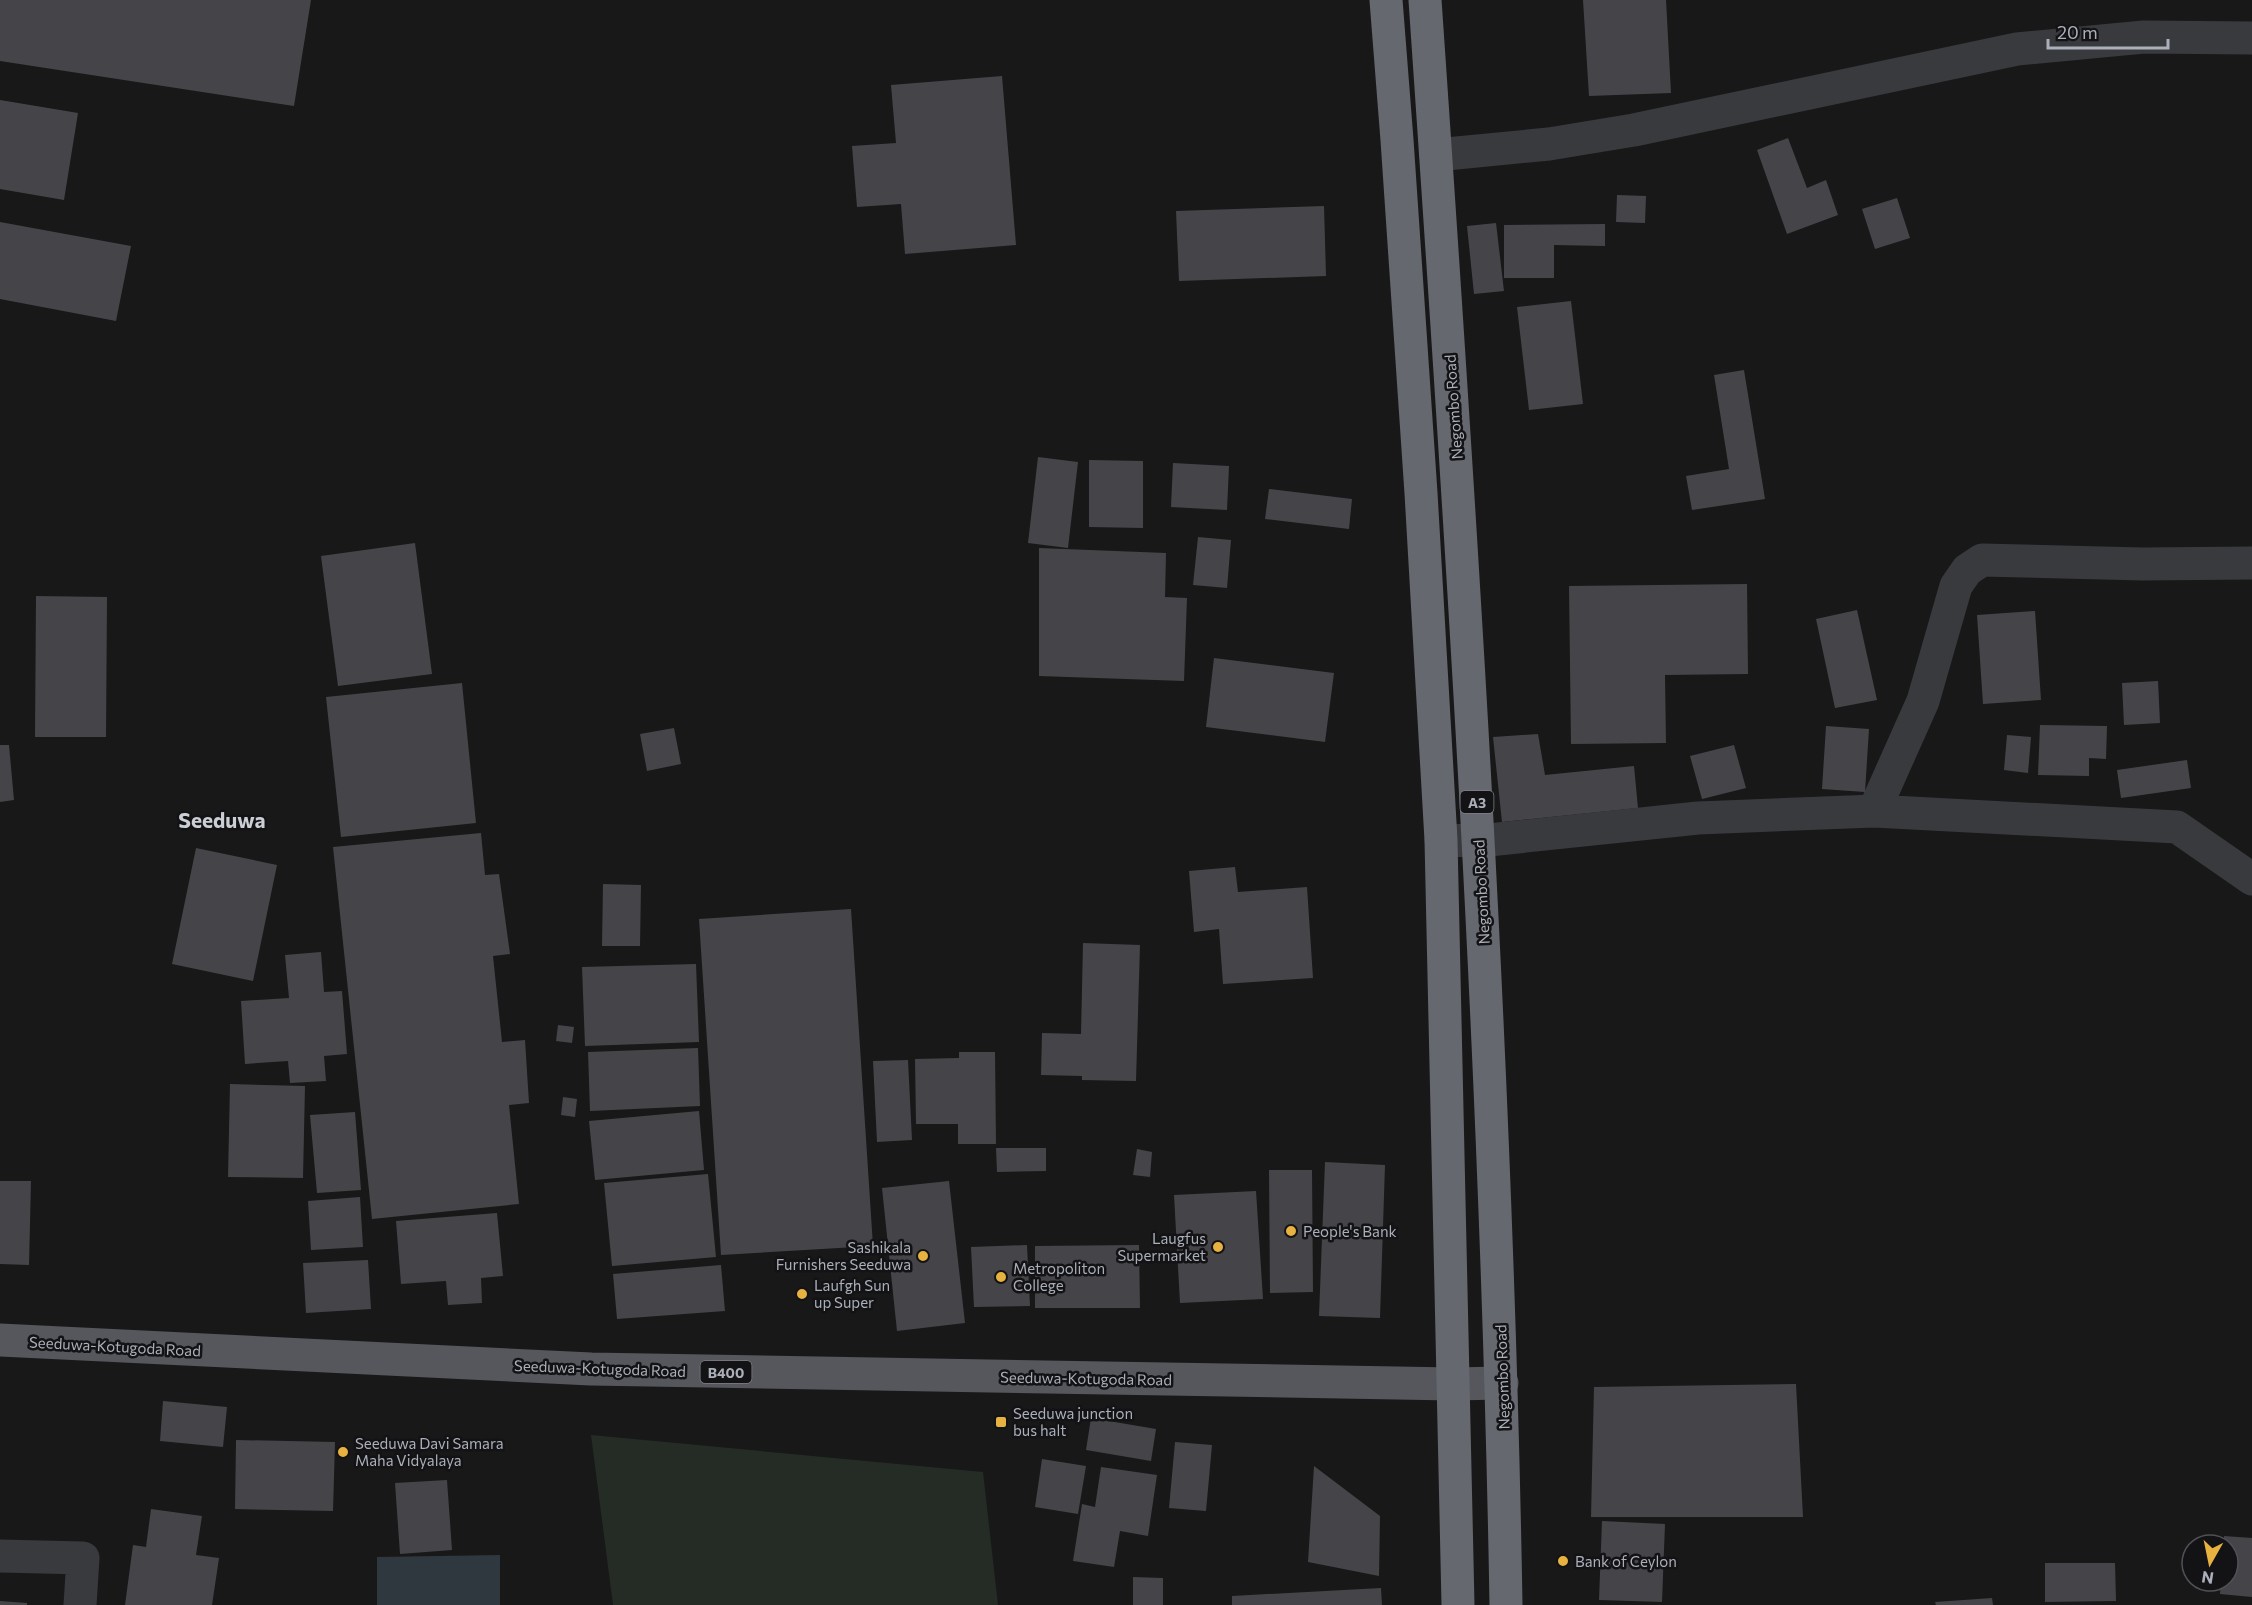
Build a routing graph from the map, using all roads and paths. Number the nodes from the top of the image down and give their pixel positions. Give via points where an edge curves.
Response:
1 (1386, 0) edge
2 (1425, 0) edge
3 (2252, 38) edge
4 (1436, 155) junction
5 (2252, 563) edge
6 (1874, 811) junction
7 (1441, 840) junction
8 (1479, 841) junction
9 (2252, 879) edge
10 (0, 1340) edge
11 (1502, 1383) junction
12 (1453, 1384) junction
13 (0, 1556) edge
14 (80, 1605) edge
15 (1458, 1605) edge
16 (1506, 1605) edge

1 - 7 highway, A3
2 - 4 highway, Negombo Road / A3
3 - 4 street via 2144,37 2017,49 1634,130 1549,144
4 - 8 highway, Negombo Road / A3
5 - 6 street via 1982,560 1967,570 1956,586 1923,701
6 - 8 street via 1698,818
6 - 9 street via 2177,827
7 - 8 street
7 - 12 highway, A3
8 - 11 highway, Negombo Road / A3
10 - 12 main road, Seeduwa-Kotugoda Road / B400 via 591,1369
11 - 12 main road, Seeduwa-Kotugoda Road
11 - 16 highway, Negombo Road / A3
12 - 15 highway, A3
13 - 14 street via 83,1558

